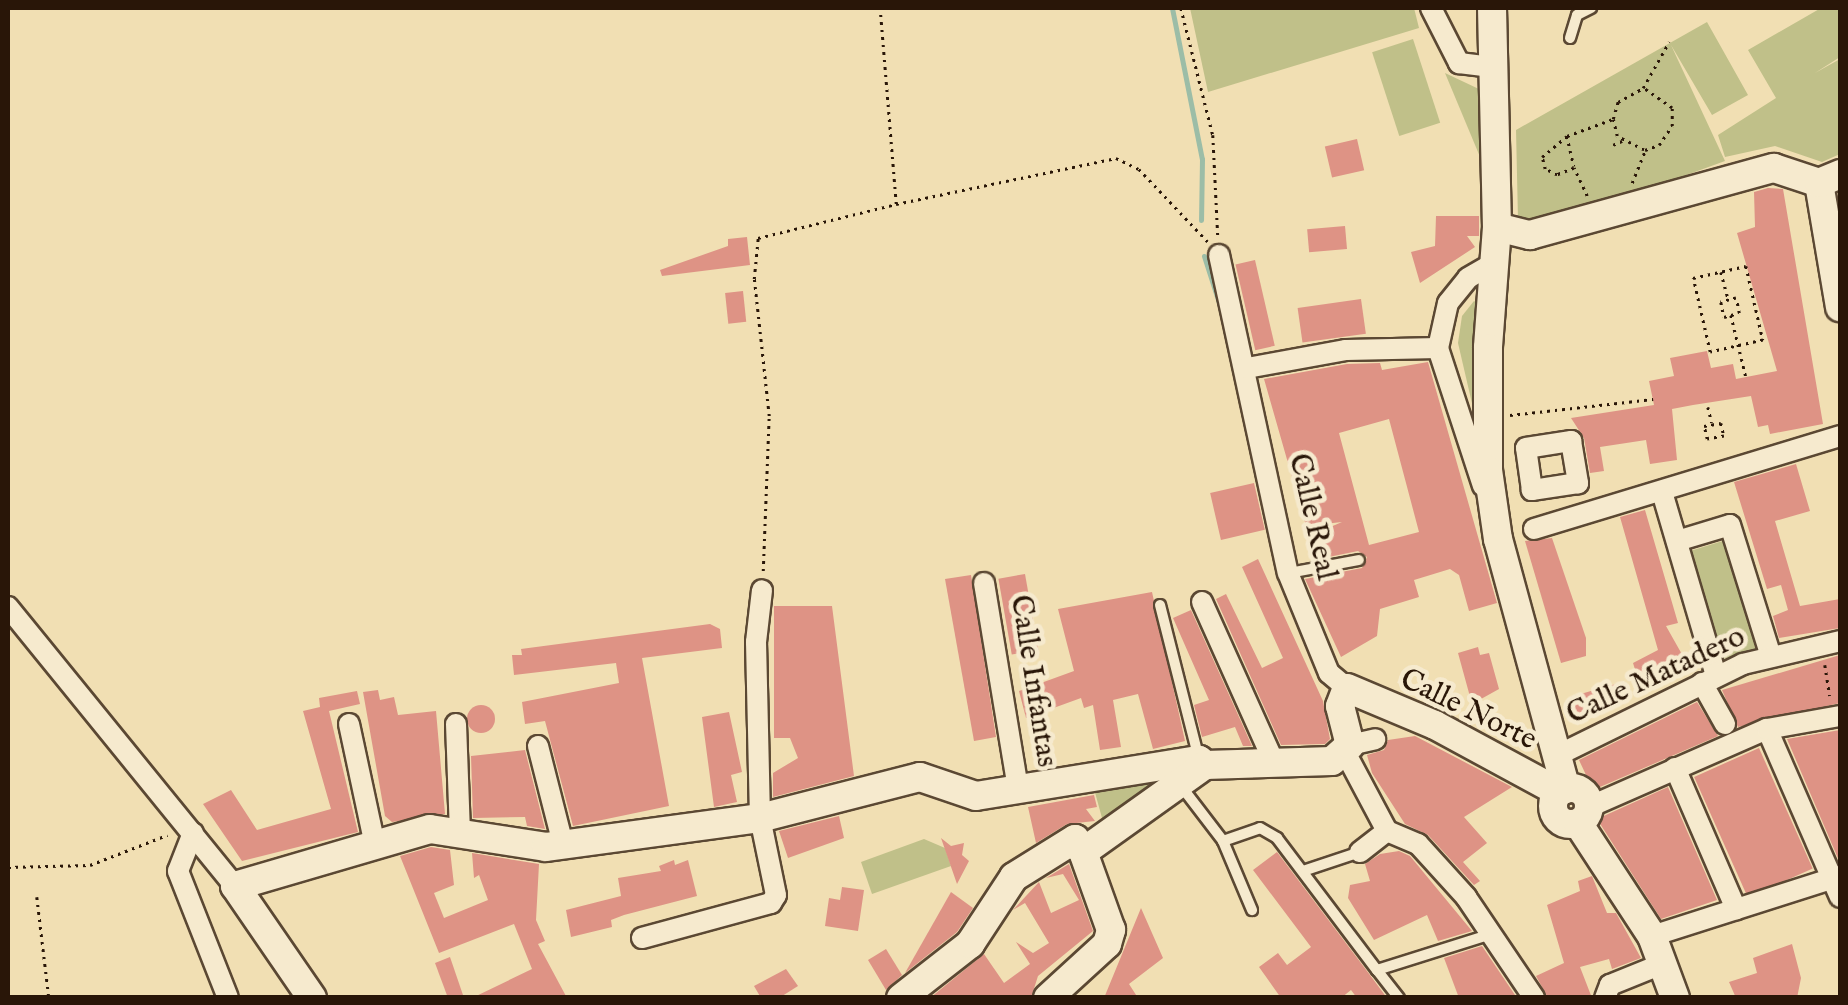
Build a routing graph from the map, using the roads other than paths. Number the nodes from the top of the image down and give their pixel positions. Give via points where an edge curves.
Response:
1 (1431, 8) edge
2 (1492, 8) edge
3 (1590, 8) edge
4 (1570, 38) dead end
5 (1494, 67) junction
6 (1830, 178) edge
7 (1497, 227) junction
8 (1219, 254) road end
9 (1494, 263) junction
10 (1840, 307) edge
11 (1438, 348) junction
12 (1247, 368) junction
13 (1840, 436) edge
14 (1662, 492) junction
15 (1496, 524) junction
16 (1534, 529) dead end
17 (1677, 542) junction
18 (1359, 560) dead end
19 (1288, 573) junction
20 (984, 583) dead end
21 (762, 590) road end
22 (1202, 602) dead end
23 (1160, 605) dead end
24 (8, 608) edge
25 (1831, 642) edge
26 (1771, 657) junction
27 (1709, 679) junction
28 (1347, 688) junction
29 (1837, 717) edge
30 (349, 724) dead end
31 (456, 724) dead end
32 (1725, 724) dead end
33 (1767, 729) junction
34 (538, 746) dead end
35 (1357, 746) junction
36 (1556, 756) junction
37 (1272, 760) junction
38 (1202, 762) junction
39 (1675, 768) junction
40 (1180, 786) junction
41 (1018, 789) junction
42 (1563, 790) junction
43 (760, 818) junction
44 (1580, 826) junction
45 (188, 828) junction
46 (460, 831) junction
47 (1387, 831) junction
48 (374, 841) junction
49 (1223, 841) junction
50 (563, 844) junction
51 (1083, 852) junction
52 (1360, 852) joint
53 (1306, 870) junction
54 (1838, 883) edge
55 (235, 886) junction
56 (1252, 910) dead end
57 (1736, 910) junction
58 (1492, 934) junction
59 (1652, 936) junction
60 (642, 938) dead end
61 (1662, 964) junction
62 (1377, 970) junction
63 (228, 998) edge
64 (312, 998) edge
65 (901, 998) edge
66 (1048, 998) edge
67 (1399, 998) edge
68 (1534, 998) edge
69 (1605, 998) edge
70 (1675, 998) edge

1 - 5 street via 1459,63
2 - 5 street
3 - 4 lane via 1577,15
5 - 7 street
6 - 7 street via 1774,168 1530,235
6 - 10 street
7 - 9 street
8 - 12 street, Calle Real
9 - 11 street via 1468,278 1448,303
9 - 15 street via 1488,470
11 - 12 street via 1346,350
11 - 15 street
12 - 19 street, Calle Real
13 - 14 street
14 - 16 street
14 - 17 street
15 - 36 street
17 - 26 street via 1730,525
17 - 27 street
18 - 19 lane
19 - 28 street, Calle Real via 1329,673
20 - 41 street, Calle Infantas
21 - 43 street via 756,642
22 - 37 street
23 - 38 lane
24 - 45 street
25 - 26 street, Calle Matadero
26 - 27 street, Calle Matadero
27 - 32 street
27 - 36 street, Calle Matadero
28 - 35 street via 1340,706
28 - 42 street, Calle Norte
29 - 33 street
30 - 48 street
31 - 46 street
33 - 39 street
33 - 54 street
34 - 50 street
35 - 37 street, Calle Infantas via 1332,761
35 - 47 street
36 - 42 street
37 - 38 street, Calle Infantas
38 - 40 street
38 - 41 street, Calle Infantas
39 - 44 street
39 - 57 street
40 - 49 lane
40 - 51 street
41 - 43 street, Calle Infantas via 976,796 920,777
42 - 44 street, Calle Norte via 1578,789
43 - 50 street, Calle Infantas
43 - 60 street via 776,895 771,903
44 - 59 street, Calle Norte
45 - 55 street
45 - 63 street via 178,871
46 - 48 street, Calle Infantas via 430,829
46 - 50 street, Calle Infantas via 546,847
47 - 52 street
47 - 58 street via 1418,844
48 - 55 street, Calle Infantas
49 - 53 lane via 1260,828
49 - 56 lane
51 - 65 street via 1075,839 1014,877 970,944
51 - 66 street via 1111,919 1107,944
52 - 53 lane
53 - 62 lane
54 - 57 street
55 - 64 street
57 - 59 street
58 - 62 lane
58 - 68 street
59 - 61 street, Calle Norte
61 - 69 street via 1610,986
61 - 70 street, Calle Norte
62 - 67 lane

